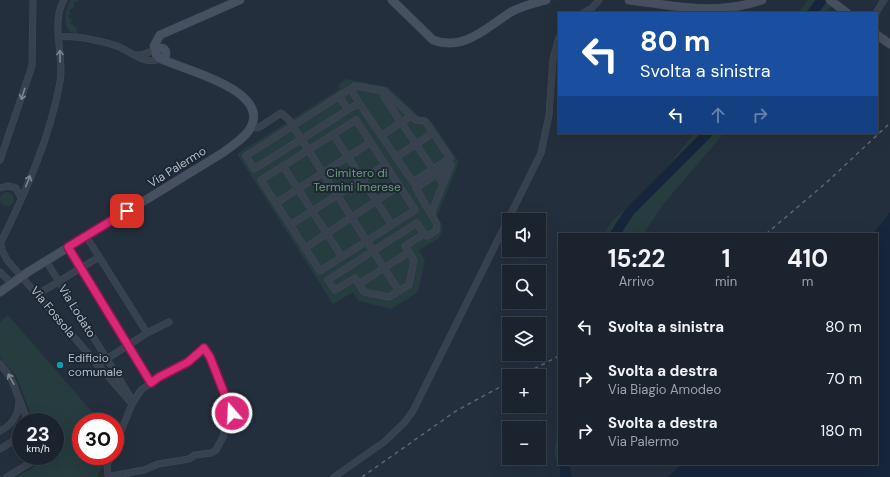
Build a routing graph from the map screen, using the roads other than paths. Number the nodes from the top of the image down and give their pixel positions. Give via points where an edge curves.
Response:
1 (33, 0) edge
2 (64, 0) edge
3 (240, 0) edge
4 (392, 0) edge
5 (546, 0) edge
6 (599, 0) edge
7 (629, 0) edge
8 (762, 0) edge
9 (830, 0) edge
10 (884, 0) edge
11 (585, 12) edge
12 (846, 12) edge
13 (877, 12) edge
14 (878, 36) edge
15 (59, 37) junction
16 (558, 41) edge
17 (890, 44) edge
18 (133, 54) junction
19 (160, 54) junction
20 (350, 89) junction
21 (384, 91) junction
22 (340, 96) junction
23 (359, 103) junction
24 (348, 110) junction
25 (411, 116) junction
26 (401, 122) junction
27 (252, 123) junction
28 (293, 126) junction
29 (433, 133) junction
30 (333, 134) junction
31 (381, 136) junction
32 (302, 139) junction
33 (371, 142) junction
34 (416, 144) junction
35 (308, 150) junction
36 (348, 157) junction
37 (396, 157) junction
38 (0, 160) edge
39 (386, 165) junction
40 (283, 166) junction
41 (435, 172) junction
42 (323, 173) junction
43 (362, 179) junction
44 (443, 184) junction
45 (399, 186) junction
46 (0, 188) edge
47 (298, 189) junction
48 (337, 195) junction
49 (21, 198) junction
50 (377, 201) junction
51 (276, 203) junction
52 (312, 211) junction
53 (431, 214) junction
54 (352, 218) junction
55 (290, 225) junction
56 (392, 225) junction
57 (8, 228) junction
58 (0, 229) edge
59 (327, 234) junction
60 (424, 234) junction
61 (86, 236) junction
62 (0, 240) edge
63 (367, 241) junction
64 (68, 247) junction
65 (305, 248) junction
66 (374, 251) junction
67 (409, 252) junction
68 (99, 257) junction
69 (342, 257) junction
70 (46, 261) junction
71 (81, 268) junction
72 (384, 268) junction
73 (16, 269) junction
74 (0, 272) edge
75 (22, 276) junction
76 (9, 280) junction
77 (59, 281) junction
78 (359, 284) junction
79 (399, 291) junction
80 (0, 292) edge
81 (38, 294) junction
82 (169, 322) dead end
83 (147, 333) junction
84 (129, 344) junction
85 (107, 359) junction
86 (0, 364) edge
87 (97, 365) junction
88 (151, 383) junction
89 (18, 398) junction
90 (133, 403) junction
91 (24, 413) edge
92 (124, 424) edge
93 (0, 431) edge
94 (12, 442) edge
95 (0, 449) edge
96 (26, 465) edge
97 (107, 465) edge
98 (7, 477) edge
99 (334, 477) edge

1 -> 38 street via 32,66
2 - 15 street via 59,17
3 - 19 street via 176,28 164,38
4 - 5 street via 433,40 441,43 460,42 476,36 511,12 525,5
6 - 11 street
7 - 8 street via 709,10 727,9
9 - 12 street
10 - 13 street
14 - 17 street
15 - 18 street via 69,36 117,46
49 -> 15 street via 45,140 60,83
16 - 99 street via 553,59 549,115 541,153 413,411 384,442
18 - 19 street
18 - 19 street via 141,59 150,60
19 - 27 street via 240,94 250,103 253,111
20 - 21 street via 355,86
20 - 22 street
20 - 23 street
21 - 25 street
21 - 26 street via 384,97
22 - 24 street
22 - 28 street
23 - 24 street
23 - 31 street
24 - 32 street
25 - 26 street
25 - 29 street via 425,122
26 - 31 street
26 - 34 street
27 - 28 street via 258,128 281,113
27 - 61 street, Via Palermo via 224,152
28 - 32 street
28 - 32 street via 246,156 254,169
29 - 34 street
29 - 41 street via 450,158
30 - 33 street via 356,120
30 - 35 street
30 - 36 street
31 - 37 street
32 - 35 street
33 - 36 street
33 - 39 street
34 - 37 street
34 - 41 street
35 - 40 street
35 - 42 street
36 - 42 street
36 - 43 street
37 - 41 street via 413,182
39 - 43 street
39 - 45 street
40 - 47 street
40 - 51 street via 261,180
41 - 44 street
41 - 44 street via 451,166
41 - 53 street via 416,188
42 - 47 street
42 - 48 street
43 - 48 street
43 - 50 street
44 - 53 street
45 - 50 street
45 - 56 street via 415,210
46 - 49 street via 16,188
47 - 51 street
47 - 52 street
48 - 52 street
48 - 54 street
49 - 57 street
50 - 54 street
50 - 56 street
51 - 55 street
52 - 55 street
52 - 59 street
53 - 60 street via 437,224 436,231 427,236
54 - 59 street
54 - 63 street
55 - 65 street
56 - 63 street
57 - 58 street
57 - 62 street
59 - 65 street
59 - 69 street
60 - 66 street via 417,223
60 - 67 street via 406,246
61 - 64 street, Via Palermo
61 - 68 street
62 - 73 street, Via Fossola via 4,255
63 - 66 street
63 - 69 street
64 - 70 street, Via Palermo
64 - 71 street
65 - 69 street via 320,271
66 - 72 street
66 - 78 street via 328,280 335,290 355,278
67 - 72 street
67 - 79 street via 414,260 409,285
68 - 71 street
68 - 83 street
70 - 75 street, Via Palermo
70 - 77 street, Via Lodato
71 - 77 street
71 - 84 street
72 - 78 street
72 - 79 street
73 - 75 street, Via Fossola
73 - 76 street
74 - 76 street
75 - 76 street, Via Palermo
75 - 81 street, Via Fossola
76 - 80 street, Via Palermo
77 - 81 street
77 - 85 street, Via Lodato
78 - 79 street via 364,292 389,297
81 - 87 street, Via Fossola
82 - 83 street
83 - 84 street
84 - 85 street
84 - 88 street
85 - 87 street
85 - 90 street, Via Lodato
89 -> 86 street via 11,378
87 - 90 street, Via Fossola
88 - 90 street via 141,390
88 - 97 street via 188,362 204,348 232,411 222,424 224,435 213,452 195,455 189,459 111,476 108,475
89 - 91 street
89 - 93 street via 18,412 14,420
90 - 92 street
94 - 95 street
96 - 98 street

